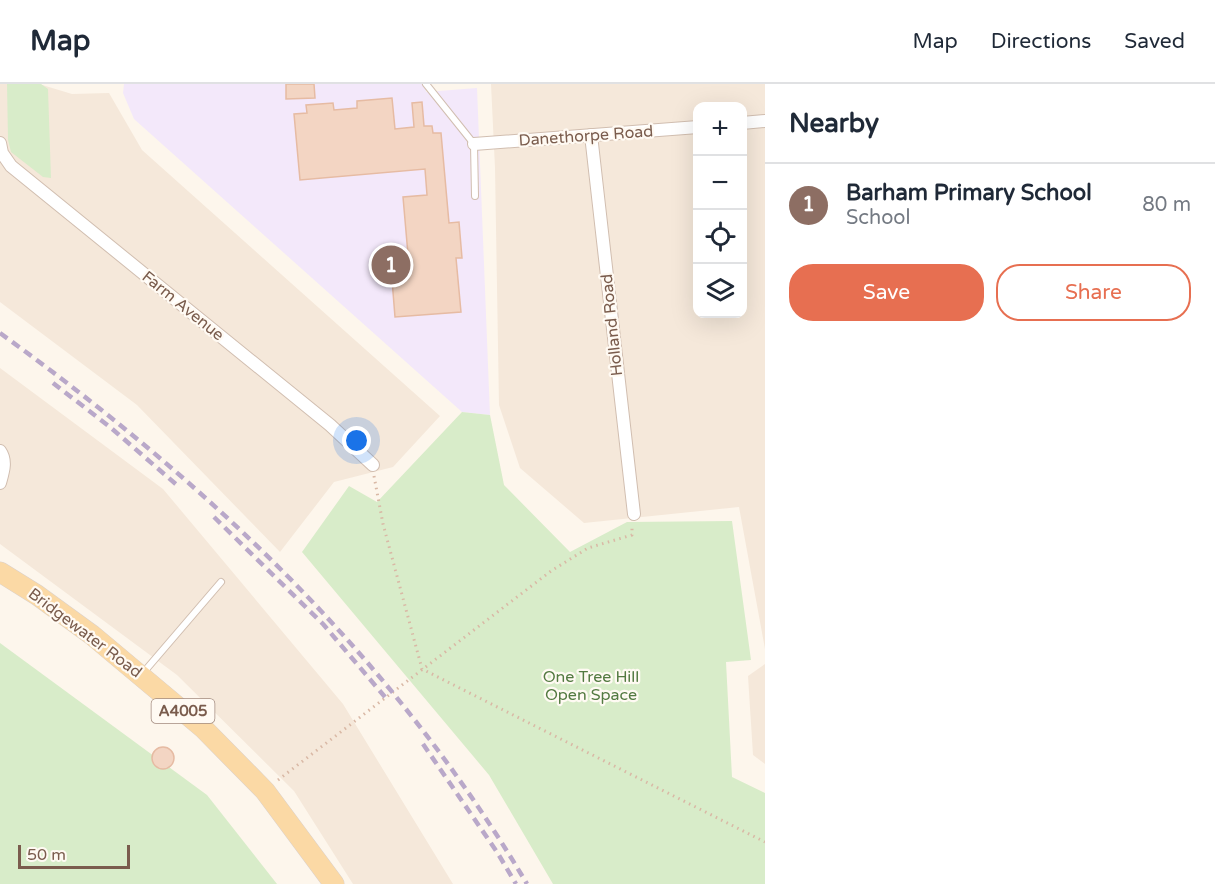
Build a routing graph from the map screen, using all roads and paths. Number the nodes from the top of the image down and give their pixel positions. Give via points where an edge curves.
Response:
1 (426, 84) edge
2 (765, 121) edge
3 (747, 123) edge
4 (693, 127) edge
5 (591, 135) junction
6 (0, 143) edge
7 (474, 144) junction
8 (475, 196) dead end
9 (0, 451) edge
10 (373, 465) joint
11 (0, 483) edge
12 (634, 514) joint
13 (0, 572) edge
14 (221, 582) dead end
15 (422, 669) junction
16 (141, 676) junction
17 (265, 791) junction
18 (765, 842) edge
19 (334, 884) edge

1 - 7 lane
2 - 3 street
4 - 5 street, Danethorpe Road
5 - 7 street, Danethorpe Road
5 - 12 street, Holland Road
6 - 10 street, Farm Avenue via 10,166 330,425
7 - 8 lane
9 - 11 street via 4,457
10 - 15 path via 383,524
12 - 15 path via 632,534 588,548 550,571
13 - 16 main road, Bridgewater Road / A4005 via 93,635
14 - 16 lane
15 - 17 path
15 - 18 path
16 - 17 main road, Bridgewater Road / A4005 via 203,728
17 - 19 main road, Bridgewater Road / A4005

